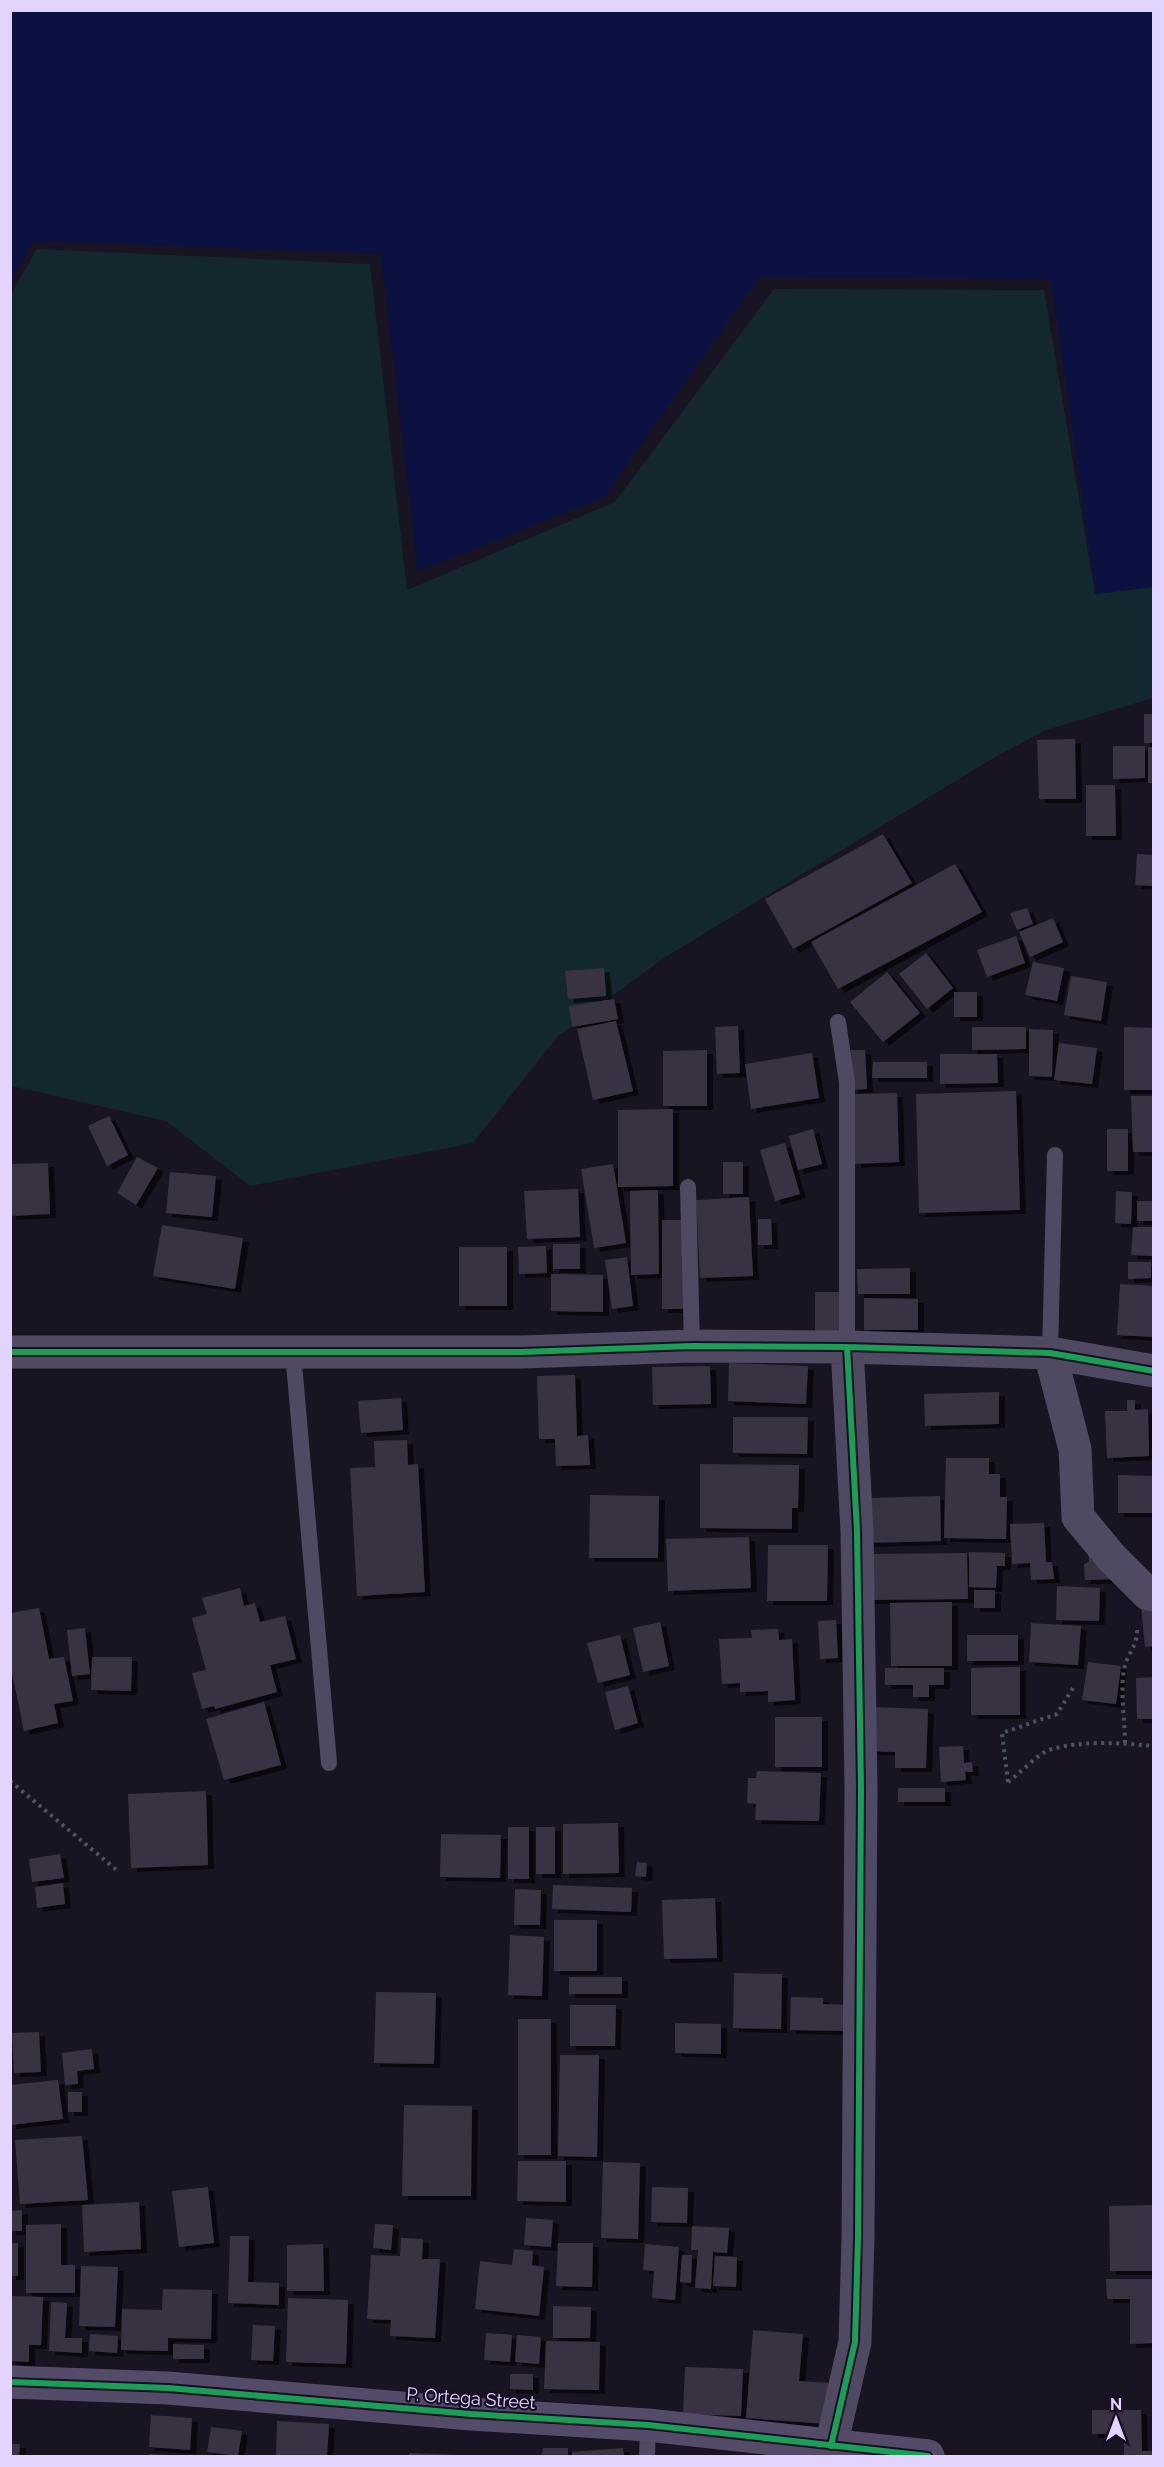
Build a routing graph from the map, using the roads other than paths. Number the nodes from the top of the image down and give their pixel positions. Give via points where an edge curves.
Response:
1 (838, 1022) dead end
2 (1055, 1155) dead end
3 (688, 1187) dead end
4 (692, 1346) junction
5 (848, 1347) junction
6 (10, 1352) edge
7 (293, 1352) junction
8 (1050, 1353) junction
9 (1154, 1371) edge
10 (1142, 1586) edge
11 (329, 1763) dead end
12 (10, 2382) edge
13 (648, 2441) edge
14 (831, 2451) edge
15 (928, 2457) edge

1 - 5 lane via 847,1082
2 - 8 lane
3 - 4 lane
4 - 5 street
4 - 7 street via 522,1352
5 - 8 street
5 - 14 street via 857,1531 861,1788 858,2238 855,2342
6 - 7 street
7 - 11 lane
8 - 9 street
8 - 10 street via 1075,1449 1078,1517
12 - 13 street, P. Ortega Street via 168,2388 471,2414
13 - 14 street, P. Ortega Street
14 - 15 street, P. Ortega Street

